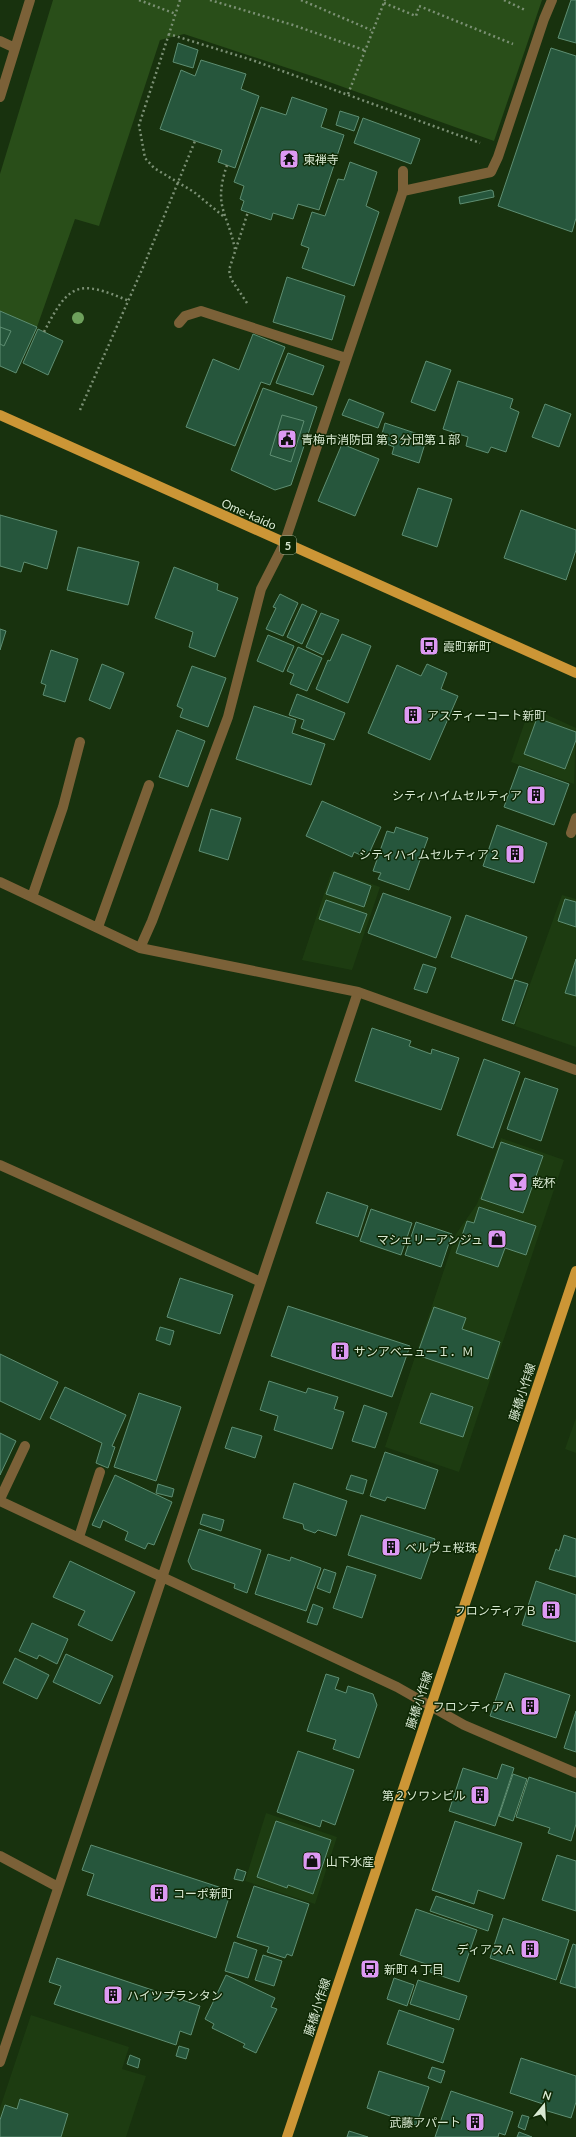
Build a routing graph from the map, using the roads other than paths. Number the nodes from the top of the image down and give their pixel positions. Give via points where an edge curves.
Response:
1 (30, 0) edge
2 (552, 0) edge
3 (0, 41) edge
4 (15, 48) junction
5 (0, 97) edge
6 (403, 171) dead end
7 (403, 191) junction
8 (179, 323) dead end
9 (346, 358) junction
10 (0, 415) edge
11 (284, 544) junction
12 (576, 673) edge
13 (80, 742) dead end
14 (149, 785) dead end
15 (576, 818) edge
16 (571, 833) dead end
17 (0, 882) edge
18 (32, 897) junction
19 (98, 927) junction
20 (140, 948) junction
21 (358, 992) junction
22 (576, 1070) edge
23 (0, 1165) edge
24 (576, 1271) edge
25 (261, 1282) junction
26 (25, 1446) dead end
27 (100, 1472) dead end
28 (0, 1500) edge
29 (79, 1537) junction
30 (163, 1576) junction
31 (431, 1706) junction
32 (576, 1773) edge
33 (0, 1856) edge
34 (58, 1887) junction
35 (0, 2062) edge
36 (287, 2137) edge

1 - 4 street
2 - 7 street via 491,172
3 - 4 street
4 - 5 street
6 - 7 street
7 - 9 street
8 - 9 street via 185,316 201,311
9 - 11 street
10 - 11 main road, Ome-kaido / 5
11 - 12 main road, Ome-kaido / 5
11 - 20 street via 261,589 228,717
13 - 18 street via 63,807
14 - 19 street
15 - 16 street
17 - 18 street
18 - 19 street
19 - 20 street
20 - 21 street
21 - 22 street
21 - 25 street
23 - 25 street
24 - 31 main road, 藤橋小作線
25 - 30 street
26 - 28 street
27 - 29 street
28 - 29 street
29 - 30 street
30 - 31 street via 397,1687
30 - 34 street
31 - 32 street via 464,1725
31 - 36 main road, 藤橋小作線
33 - 34 street
34 - 35 street

